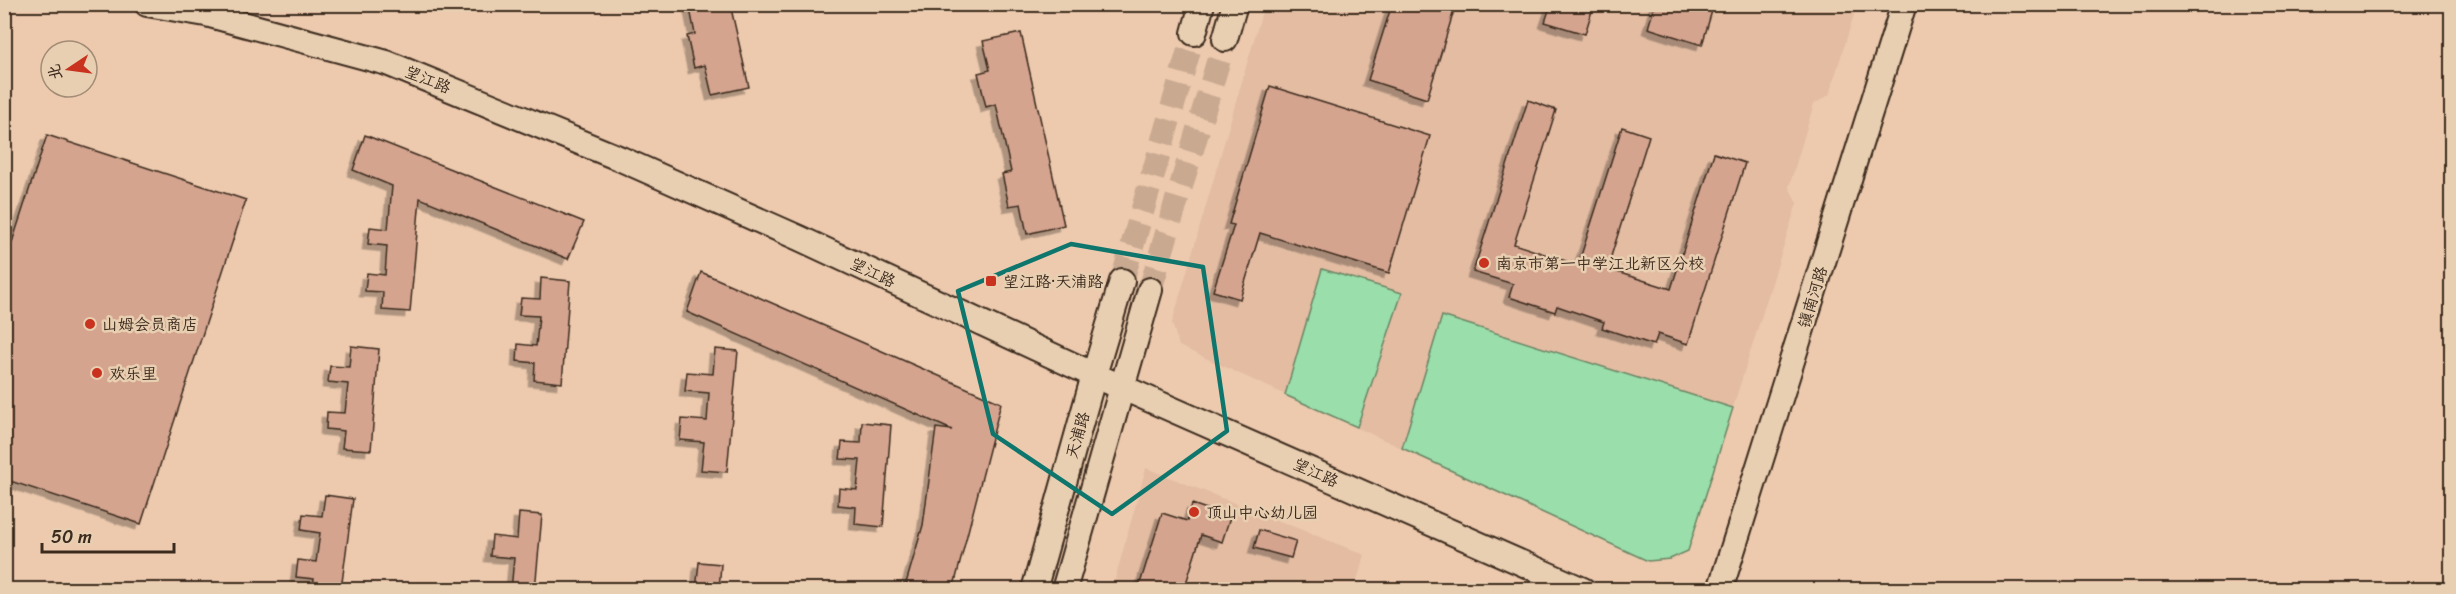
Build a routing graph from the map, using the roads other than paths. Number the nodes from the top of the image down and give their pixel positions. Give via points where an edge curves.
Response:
1 (147, 4) edge
2 (1202, 4) edge
3 (1235, 4) edge
4 (1904, 4) edge
5 (1194, 33) tunnel mouth
6 (1225, 39) tunnel mouth
7 (1122, 281) tunnel mouth
8 (1150, 290) tunnel mouth
9 (1094, 375) junction
10 (1122, 387) junction
11 (1034, 590) edge
12 (1064, 590) edge
13 (1583, 590) edge
14 (1719, 590) edge

1 - 9 street, 望江路 via 206,14 387,63 736,210
2 - 5 street
3 - 6 street
4 - 14 street, 镇南河路
7 - 9 street, 天浦路
8 - 10 street, 天浦路
9 - 10 street, 望江路
9 - 11 street, 天浦路
10 - 12 street, 天浦路
10 - 13 street, 望江路

